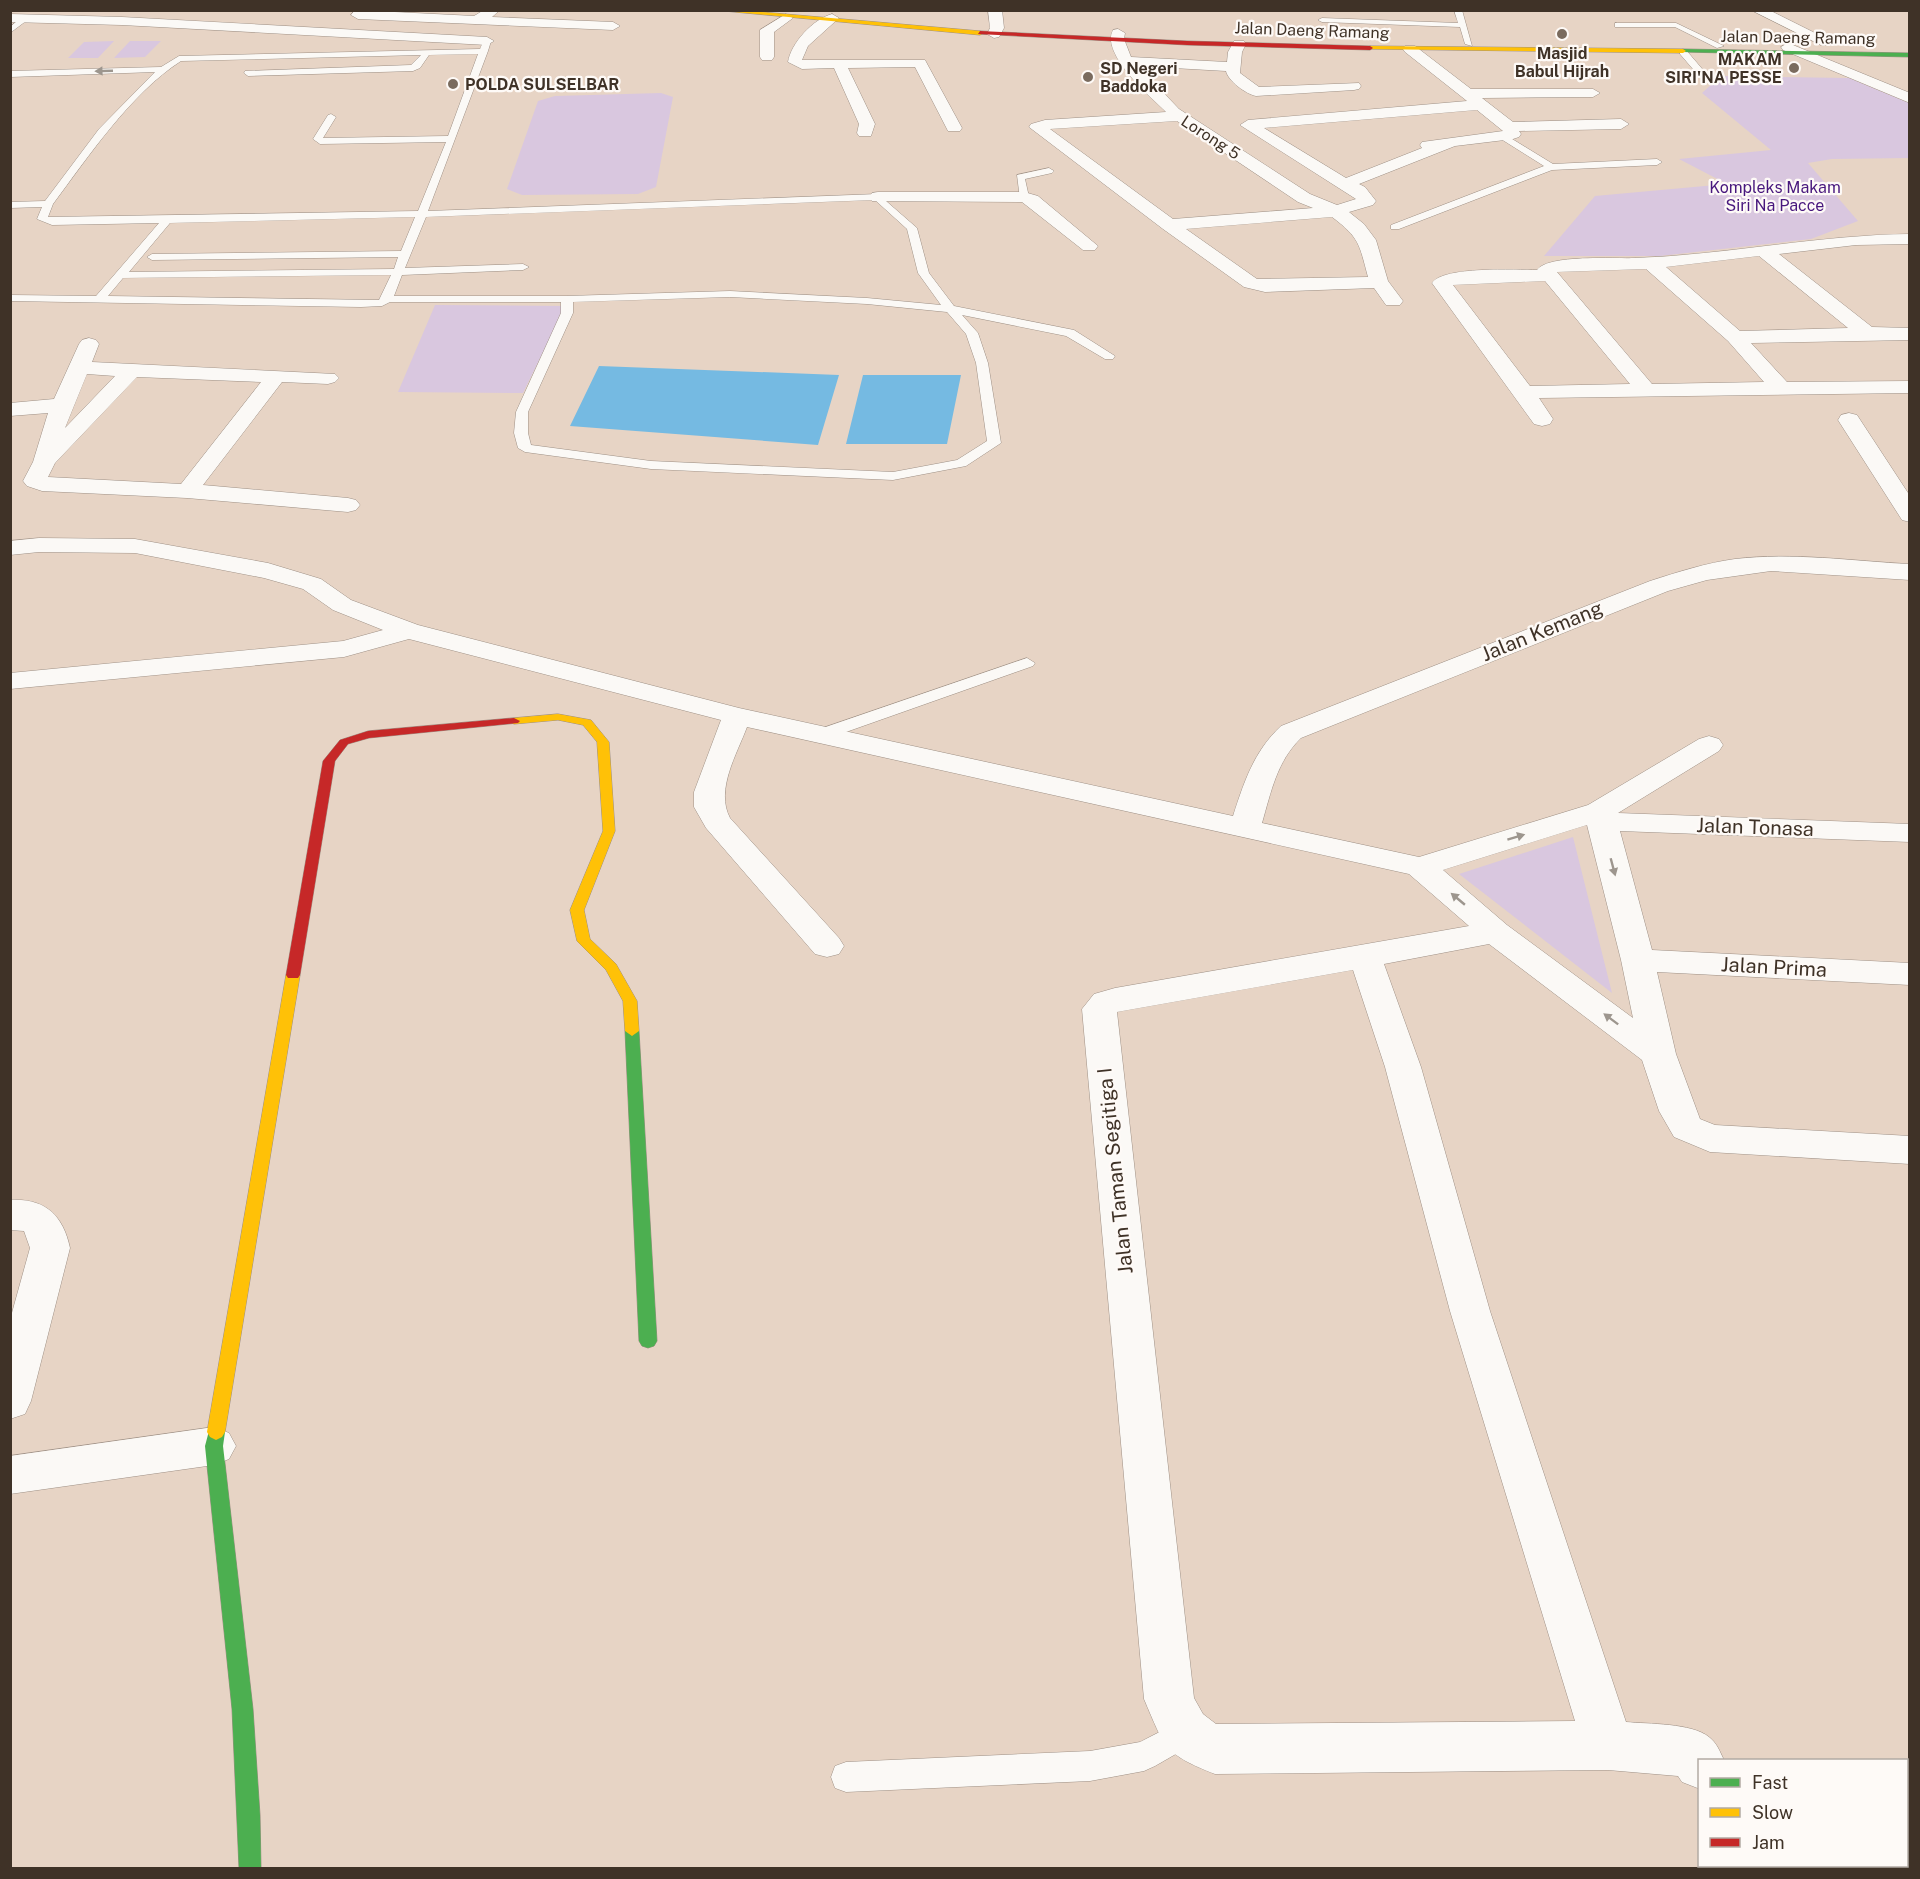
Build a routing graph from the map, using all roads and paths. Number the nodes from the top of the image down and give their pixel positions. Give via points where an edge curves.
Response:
1 (494, 10) edge
2 (714, 10) edge
3 (768, 10) edge
4 (995, 10) edge
5 (1317, 10) edge
6 (1458, 10) edge
7 (1757, 10) edge
8 (356, 13) edge
9 (10, 18) edge
10 (26, 18) junction
11 (786, 18) junction
12 (477, 20) junction
13 (828, 20) junction
14 (1322, 20) junction
15 (1461, 25) junction
16 (1618, 25) dead end
17 (613, 26) dead end
18 (10, 31) edge
19 (995, 31) junction
20 (1117, 36) junction
21 (1328, 39) junction
22 (1239, 44) junction
23 (486, 46) junction
24 (1720, 46) junction
25 (1470, 47) junction
26 (1410, 49) junction
27 (1680, 49) junction
28 (1910, 49) edge
29 (1794, 50) junction
30 (1844, 50) junction
31 (427, 52) junction
32 (1910, 55) edge
33 (767, 57) dead end
34 (1125, 62) junction
35 (839, 64) junction
36 (163, 69) junction
37 (1236, 73) junction
38 (1701, 73) dead end
39 (10, 74) edge
40 (248, 74) dead end
41 (1593, 93) dead end
42 (1472, 99) junction
43 (1910, 99) edge
44 (1178, 116) junction
45 (331, 117) dead end
46 (1621, 124) dead end
47 (954, 128) dead end
48 (1506, 132) junction
49 (865, 133) dead end
50 (452, 139) junction
51 (1449, 143) junction
52 (1393, 149) dead end
53 (1658, 162) dead end
54 (1551, 167) junction
55 (1049, 171) dead end
56 (1345, 184) junction
57 (1024, 197) junction
58 (878, 198) junction
59 (48, 204) junction
60 (10, 205) edge
61 (1336, 210) junction
62 (422, 214) junction
63 (166, 220) junction
64 (1169, 225) junction
65 (1395, 227) dead end
66 (1877, 238) junction
67 (1910, 239) edge
68 (1089, 246) dead end
69 (1764, 251) junction
70 (407, 254) junction
71 (1901, 256) dead end
72 (152, 257) dead end
73 (1651, 263) junction
74 (523, 267) dead end
75 (400, 272) junction
76 (120, 275) junction
77 (1550, 275) junction
78 (1379, 282) junction
79 (10, 298) edge
80 (567, 299) junction
81 (99, 300) junction
82 (387, 300) junction
83 (1393, 302) dead end
84 (950, 309) junction
85 (1867, 333) junction
86 (1910, 334) edge
87 (1735, 338) junction
88 (89, 344) dead end
89 (1109, 356) dead end
90 (81, 368) junction
91 (130, 372) junction
92 (276, 376) junction
93 (328, 378) dead end
94 (1910, 387) edge
95 (1781, 388) junction
96 (1647, 391) junction
97 (1524, 392) junction
98 (62, 405) junction
99 (10, 410) edge
100 (1542, 419) dead end
101 (1849, 420) dead end
102 (47, 461) junction
103 (187, 491) junction
104 (348, 505) dead end
105 (1910, 515) edge
106 (10, 548) edge
107 (1910, 572) edge
108 (409, 631) junction
109 (1028, 663) dead end
110 (10, 681) edge
111 (736, 716) junction
112 (824, 734) junction
113 (1709, 745) dead end
114 (1600, 816) junction
115 (1245, 827) junction
116 (1910, 833) edge
117 (1420, 867) junction
118 (1496, 932) junction
119 (827, 946) dead end
120 (1365, 957) junction
121 (1638, 960) junction
122 (1910, 974) edge
123 (1658, 1054) junction
124 (1910, 1150) edge
125 (10, 1215) edge
126 (648, 1341) dead end
127 (10, 1401) edge
128 (214, 1446) junction
129 (10, 1475) edge
130 (1185, 1733) junction
131 (1608, 1745) junction
132 (1698, 1762) edge
133 (846, 1777) dead end
134 (247, 1868) edge

1 - 12 street
2 - 11 main road, Jalan Daeng Ramang
3 - 13 main road, Jalan Daeng Ramang
4 - 19 street
5 - 14 lane
6 - 15 lane
7 - 30 street
8 - 12 street
9 - 10 street
10 - 18 lane
10 - 23 street
11 - 13 main road, Jalan Daeng Ramang
11 - 33 street via 767,30
12 - 17 street
13 - 19 main road, Jalan Daeng Ramang
13 - 35 street via 807,39 795,62
14 - 15 lane
14 - 21 lane
15 - 25 lane
16 - 24 lane via 1676,25
19 - 20 main road, Jalan Daeng Ramang
20 - 21 main road, Jalan Daeng Ramang
20 - 22 main road, Jalan Daeng Ramang
20 - 34 street, Lorong 5
21 - 22 main road, Jalan Daeng Ramang
21 - 25 main road, Jalan Daeng Ramang
21 - 26 main road, Jalan Daeng Ramang
22 - 37 street via 1235,52
23 - 31 lane
23 - 50 lane
24 - 27 main road, Jalan Daeng Ramang
24 - 29 main road, Jalan Daeng Ramang
25 - 26 main road, Jalan Daeng Ramang
25 - 27 main road, Jalan Daeng Ramang
26 - 42 street
27 - 29 main road, Jalan Daeng Ramang
27 - 38 lane
28 - 30 main road, Jalan Daeng Ramang
29 - 30 main road, Jalan Daeng Ramang
29 - 43 street
30 - 32 main road, Jalan Daeng Ramang
31 - 36 lane via 187,58
31 - 40 lane via 417,66 405,69
34 - 37 street
34 - 44 street, Lorong 5
35 - 47 street via 920,63
35 - 49 street via 867,124
36 -> 39 lane
36 - 59 lane via 102,131
37 - 37 street via 1260,93 1354,86 1347,83
41 - 42 street
42 - 48 street
42 - 56 street via 1248,125
44 - 61 street, Lorong 5 via 1304,198
44 - 64 street via 1037,127
45 - 50 lane via 318,139 321,141
46 - 48 street
48 - 51 street
48 - 54 lane
50 - 62 lane
51 - 52 street
51 - 56 street
53 - 54 lane
54 - 65 lane
55 - 57 lane via 1020,177
56 - 61 street via 1359,191 1367,201
57 - 58 street
57 - 68 street
58 - 62 lane
58 - 84 lane via 912,228 924,273
59 - 60 lane
59 - 63 lane via 42,219 52,222
61 - 64 street
61 - 78 street, Lorong 5 via 1367,240
62 - 63 lane
62 - 70 lane
63 - 76 lane
64 - 78 street via 1257,285
66 - 67 street
66 - 69 street
66 - 71 street
69 - 73 street
69 - 85 street
70 - 72 lane
70 - 75 lane
73 - 77 street via 1555,266 1546,268
73 - 87 street
74 - 75 lane
75 - 76 lane
75 - 82 lane
76 - 81 lane
77 - 96 street
77 - 97 street via 1456,278 1441,284
78 - 83 street, Lorong 5
79 - 81 lane
80 - 82 lane
80 - 84 lane via 730,294
80 - 84 lane via 567,313 522,412 520,434 525,448 651,465 893,476 961,463 994,443 982,363 972,333
81 - 82 lane via 361,304
84 - 89 lane via 1070,333
85 - 86 street
85 - 87 street
87 - 95 street
88 - 90 street
90 - 91 street
90 - 98 street
91 - 92 street
91 - 102 street
92 - 93 street
92 - 103 street
94 - 95 street
95 - 96 street
96 - 97 street
97 - 100 street
98 - 99 street
98 - 102 street
101 - 105 street
102 - 103 street via 35,481 39,483
103 - 104 street
106 - 108 street via 135,546 268,571 312,584 342,605
107 - 115 street, Jalan Kemang via 1762,565 1703,573 1659,585 1291,732 1278,742 1268,760
108 - 110 street via 344,649
108 - 111 street
109 - 112 lane
111 - 112 street
111 - 119 street via 709,792 709,807 717,822
112 - 115 street
113 - 114 street
114 - 116 street, Jalan Tonasa
117 -> 114 street
114 -> 121 street
115 - 117 street
118 -> 117 street
118 - 120 street, Jalan Taman Segitiga I
123 -> 118 street
120 - 130 street, Jalan Taman Segitiga I via 1115,999 1099,1009 1169,1699
120 - 131 street via 1403,1066 1470,1311
121 - 122 street, Jalan Prima
121 - 123 street
123 - 124 street via 1677,1111 1687,1128 1710,1138
125 - 127 street via 35,1218 43,1224 50,1248
126 - 128 main road via 630,1001 611,968 584,941 577,910 609,831 603,742 587,722 558,717 368,735 344,742 329,761
128 - 129 street
128 - 134 main road via 250,1802
130 - 131 street via 1215,1749
130 - 133 lane via 1144,1756 1090,1766
131 - 132 street via 1690,1753

